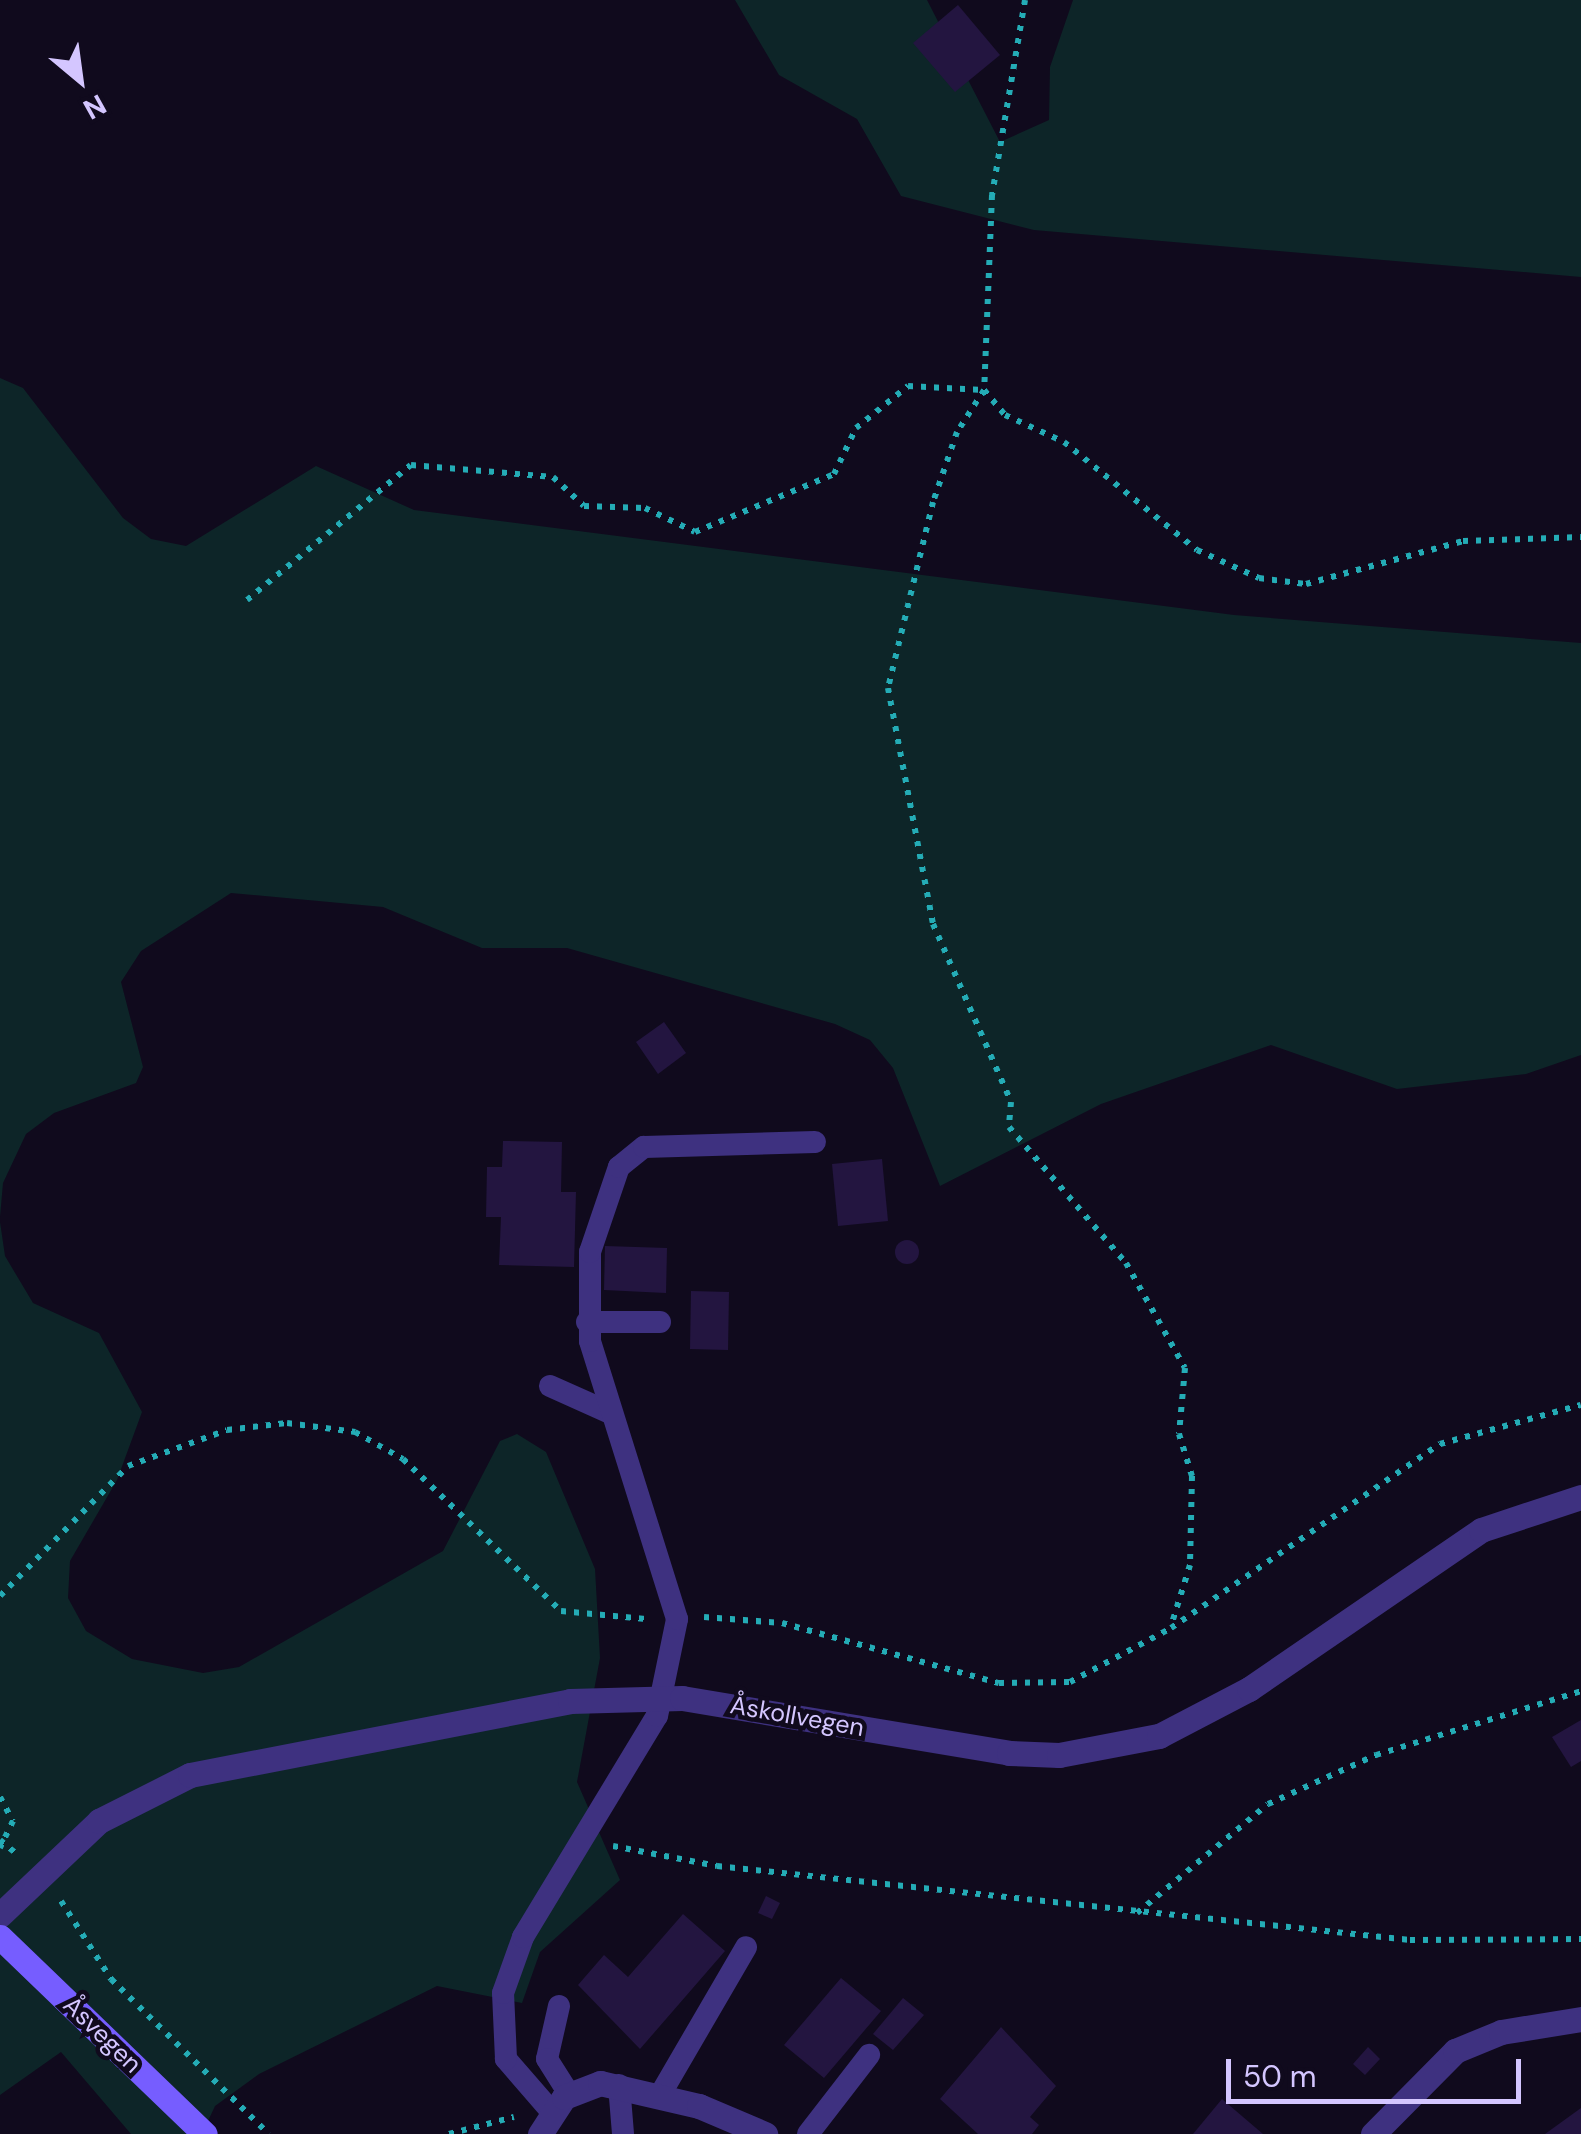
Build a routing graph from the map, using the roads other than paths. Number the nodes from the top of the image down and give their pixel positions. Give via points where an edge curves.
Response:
1 (815, 1142) dead end
2 (587, 1322) junction
3 (660, 1322) dead end
4 (550, 1386) dead end
5 (608, 1412) junction
6 (1581, 1497) edge
7 (664, 1696) junction
8 (0, 1915) edge
9 (0, 1937) edge
10 (746, 1947) dead end
11 (558, 2006) dead end
12 (1581, 2020) edge
13 (870, 2055) dead end
14 (618, 2085) junction
15 (660, 2095) junction
16 (553, 2113) edge
17 (205, 2134) edge
18 (623, 2134) edge
19 (766, 2134) edge
20 (808, 2134) edge
21 (1373, 2134) edge

1 - 2 lane via 673,1144 626,1158 590,1252
2 - 3 lane
2 - 5 lane
4 - 5 lane
5 - 7 lane via 676,1618
6 - 7 street, Åskollvegen via 1481,1530 1206,1716 1110,1748 1008,1753
7 - 8 street, Åskollvegen via 570,1701 190,1775 100,1821
7 - 16 lane via 588,1841 524,1937 503,1993 506,2060
9 - 17 main road, Åsvegen
10 - 15 lane
11 - 16 lane via 547,2059
12 - 21 street via 1501,2032 1455,2051
13 - 20 lane
14 - 15 street
14 - 16 street
14 - 18 lane
15 - 19 street

